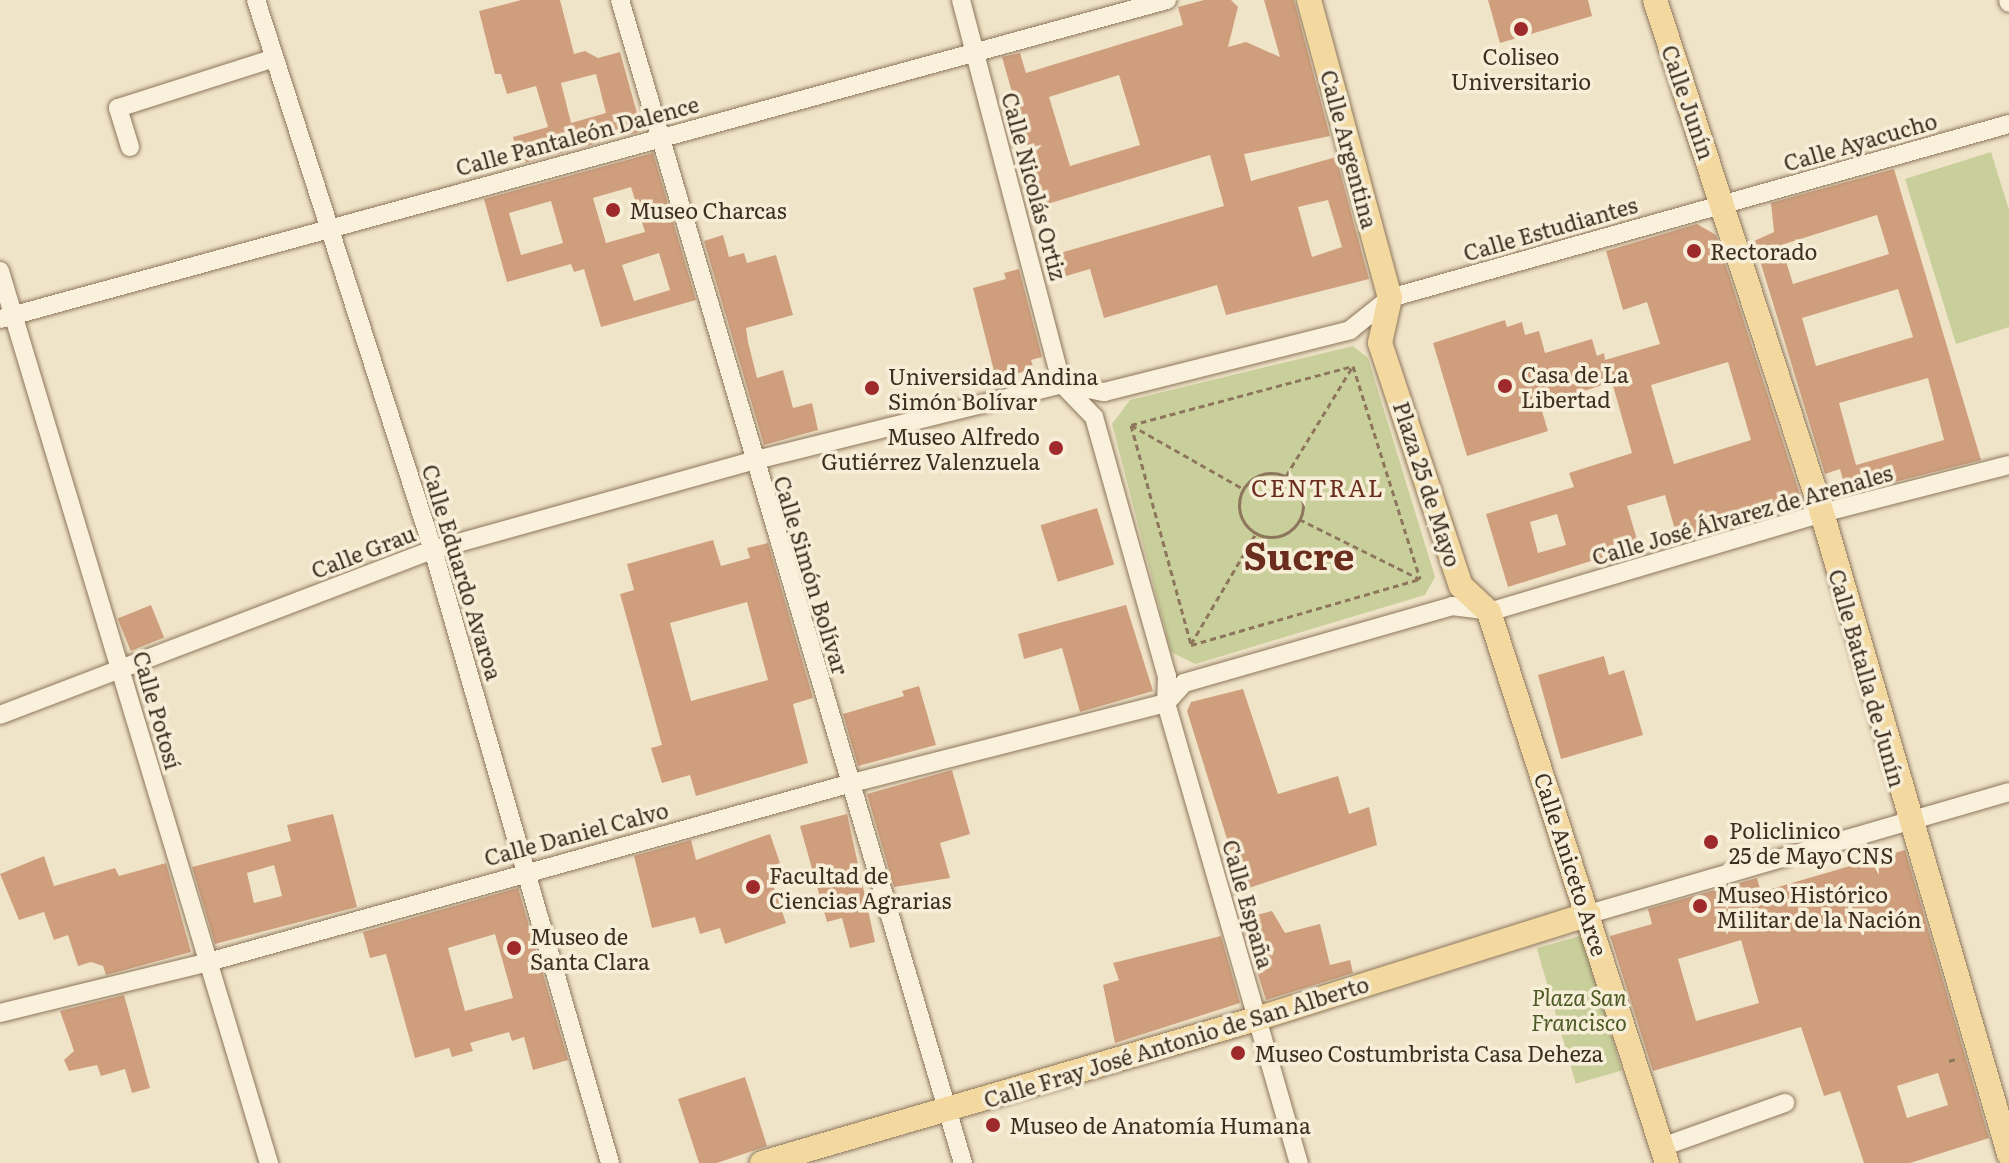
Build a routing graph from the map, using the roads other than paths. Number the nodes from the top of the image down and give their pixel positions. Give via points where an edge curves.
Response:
1 (256, 0) edge
2 (620, 0) edge
3 (961, 0) edge
4 (1167, 0) edge
5 (1309, 0) edge
6 (1655, 0) edge
7 (976, 56) junction
8 (272, 59) junction
9 (2009, 124) edge
10 (657, 137) junction
11 (130, 147) dead end
12 (1724, 204) junction
13 (328, 227) junction
14 (0, 271) edge
15 (1390, 298) junction
16 (7, 317) edge
17 (1062, 384) junction
18 (752, 461) junction
19 (2009, 465) edge
20 (1822, 513) junction
21 (433, 550) junction
22 (1489, 612) junction
23 (121, 667) junction
24 (1166, 703) junction
25 (0, 715) edge
26 (852, 783) junction
27 (2009, 792) edge
28 (1908, 821) junction
29 (527, 871) junction
30 (1589, 914) junction
31 (205, 963) junction
32 (0, 1013) edge
33 (1256, 1019) junction
34 (1785, 1103) dead end
35 (948, 1108) junction
36 (2009, 1154) edge
37 (1665, 1155) edge
38 (269, 1163) edge
39 (610, 1163) edge
40 (762, 1163) edge
41 (963, 1163) edge
42 (1299, 1163) edge

1 - 8 street, Calle Eduardo Avaroa
2 - 10 street, Calle Simón Bolívar
3 - 7 street, Calle Nicolás Ortiz
4 - 7 street, Calle Pantaleón Dalence
5 - 15 main road, Calle Argentina
6 - 12 main road, Calle Junín
7 - 10 street, Calle Pantaleón Dalence
7 - 17 street, Calle Nicolás Ortiz
8 - 11 street via 118,108
8 - 13 street, Calle Eduardo Avaroa
9 - 12 street, Calle Ayacucho
10 - 13 street, Calle Pantaleón Dalence
10 - 18 street, Calle Simón Bolívar
12 - 15 street, Calle Estudiantes
12 - 20 main road, Calle Batalla de Junín
13 - 16 street, Calle Pantaleón Dalence
13 - 21 street, Calle Eduardo Avaroa
14 - 16 street, Calle Potosí
15 - 17 street via 1350,330 1104,392
15 - 22 main road, Plaza 25 de Mayo via 1380,343 1461,586
16 - 23 street, Calle Potosí
17 - 18 street, Calle Grau
17 - 24 street via 1094,417 1167,676
18 - 21 street, Calle Grau
18 - 26 street, Calle Simón Bolívar
19 - 20 street, Calle José Álvarez de Arenales
20 - 22 street, Calle José Álvarez de Arenales
20 - 28 main road, Calle Batalla de Junín
21 - 23 street, Calle Grau
21 - 29 street, Calle Eduardo Avaroa
22 - 24 street via 1452,606 1184,683
22 - 30 main road, Calle Aniceto Arce
23 - 25 street, Calle Grau
23 - 31 street, Calle Potosí
24 - 26 street, Calle Daniel Calvo
24 - 33 street, Calle España
26 - 29 street, Calle Daniel Calvo
26 - 35 street, Calle Simón Bolívar
27 - 28 street
28 - 30 street
28 - 36 main road, Calle Batalla de Junín
29 - 31 street, Calle Daniel Calvo
29 - 39 street, Calle Eduardo Avaroa
30 - 33 main road, Calle Fray José Antonio de San Alberto
30 - 37 main road, Calle Aniceto Arce
31 - 32 street, Calle Daniel Calvo
31 - 38 street, Calle Potosí
33 - 35 main road, Calle Fray José Antonio de San Alberto
33 - 42 street, Calle España
34 - 37 street
35 - 40 main road, Calle Fray José Antonio de San Alberto
35 - 41 street, Calle Simón Bolívar

